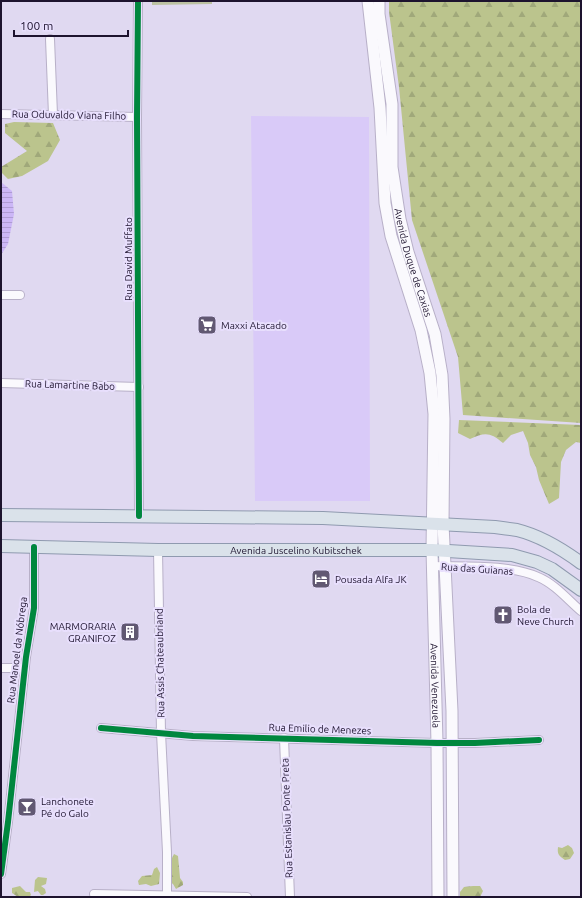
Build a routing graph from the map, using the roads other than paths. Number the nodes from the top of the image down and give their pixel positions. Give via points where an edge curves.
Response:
1 (138, 1) edge
2 (368, 1) edge
3 (379, 1) edge
4 (374, 14) junction
5 (50, 39) dead end
6 (1, 114) edge
7 (53, 115) junction
8 (137, 117) junction
9 (1, 295) edge
10 (20, 295) dead end
11 (1, 383) edge
12 (139, 387) junction
13 (1, 515) edge
14 (139, 516) junction
15 (438, 523) junction
16 (1, 546) edge
17 (34, 547) junction
18 (158, 550) junction
19 (432, 550) junction
20 (445, 551) junction
21 (581, 563) edge
22 (432, 566) junction
23 (445, 567) junction
24 (581, 590) edge
25 (581, 612) edge
26 (1, 668) edge
27 (25, 668) junction
28 (101, 728) dead end
29 (161, 733) junction
30 (284, 738) junction
31 (539, 740) dead end
32 (437, 743) junction
33 (452, 743) junction
34 (5, 822) edge
35 (1, 874) edge
36 (94, 894) dead end
37 (167, 896) edge
38 (246, 897) edge
39 (290, 897) edge
40 (438, 897) edge
41 (453, 897) edge

1 - 8 street, Rua David Muffato
2 - 4 main road, Avenida Duque de Caxias
3 - 4 main road, Avenida Duque de Caxias
4 - 15 main road, Avenida Duque de Caxias via 392,104 392,167 400,219 435,334 442,375 444,419
5 - 7 street
6 - 7 street, Rua Oduvaldo Viana Filho
7 - 8 street, Rua Oduvaldo Viana Filho
8 - 12 street, Rua David Muffato
9 - 10 street
11 - 12 street, Rua Lamartine Babo
12 - 14 street, Rua David Muffato
13 - 14 main road
14 - 15 main road via 323,518
15 - 19 main road, Avenida Venezuela
15 - 20 main road, Avenida Venezuela
15 - 21 main road via 517,530 554,545
16 - 17 main road, Avenida Juscelino Kubitschek
17 - 18 main road, Avenida Juscelino Kubitschek
17 - 27 street, Rua Manoel da Nóbrega via 34,608
18 - 19 main road, Avenida Juscelino Kubitschek
18 - 29 street, Rua Assis Chateaubriand
19 - 20 main road, Avenida Juscelino Kubitschek
19 - 22 main road, Avenida Venezuela
20 - 23 main road, Avenida Venezuela
20 - 24 main road, Avenida Juscelino Kubitschek via 512,555 537,562 552,569
22 - 23 street, Rua das Guianas
22 - 32 main road, Avenida Venezuela
23 - 25 street, Rua das Guianas via 501,569 538,577 552,584
23 - 33 main road, Avenida Venezuela
26 - 27 street
27 - 34 street, Rua Manoel da Nóbrega
28 - 29 street, Rua Emilio de Menezes
29 - 30 street, Rua Emilio de Menezes
29 - 37 street, Rua Assis Chateaubriand
30 - 32 street, Rua Emilio de Menezes
30 - 39 street, Rua Estanislau Ponte Preta
31 - 33 street, Rua Emilio de Menezes
32 - 33 street, Rua Emilio de Menezes
32 - 40 main road, Avenida Venezuela
33 - 41 main road, Avenida Venezuela
34 - 35 street, Rua Manoel da Nóbrega
36 - 37 street
37 - 38 street

